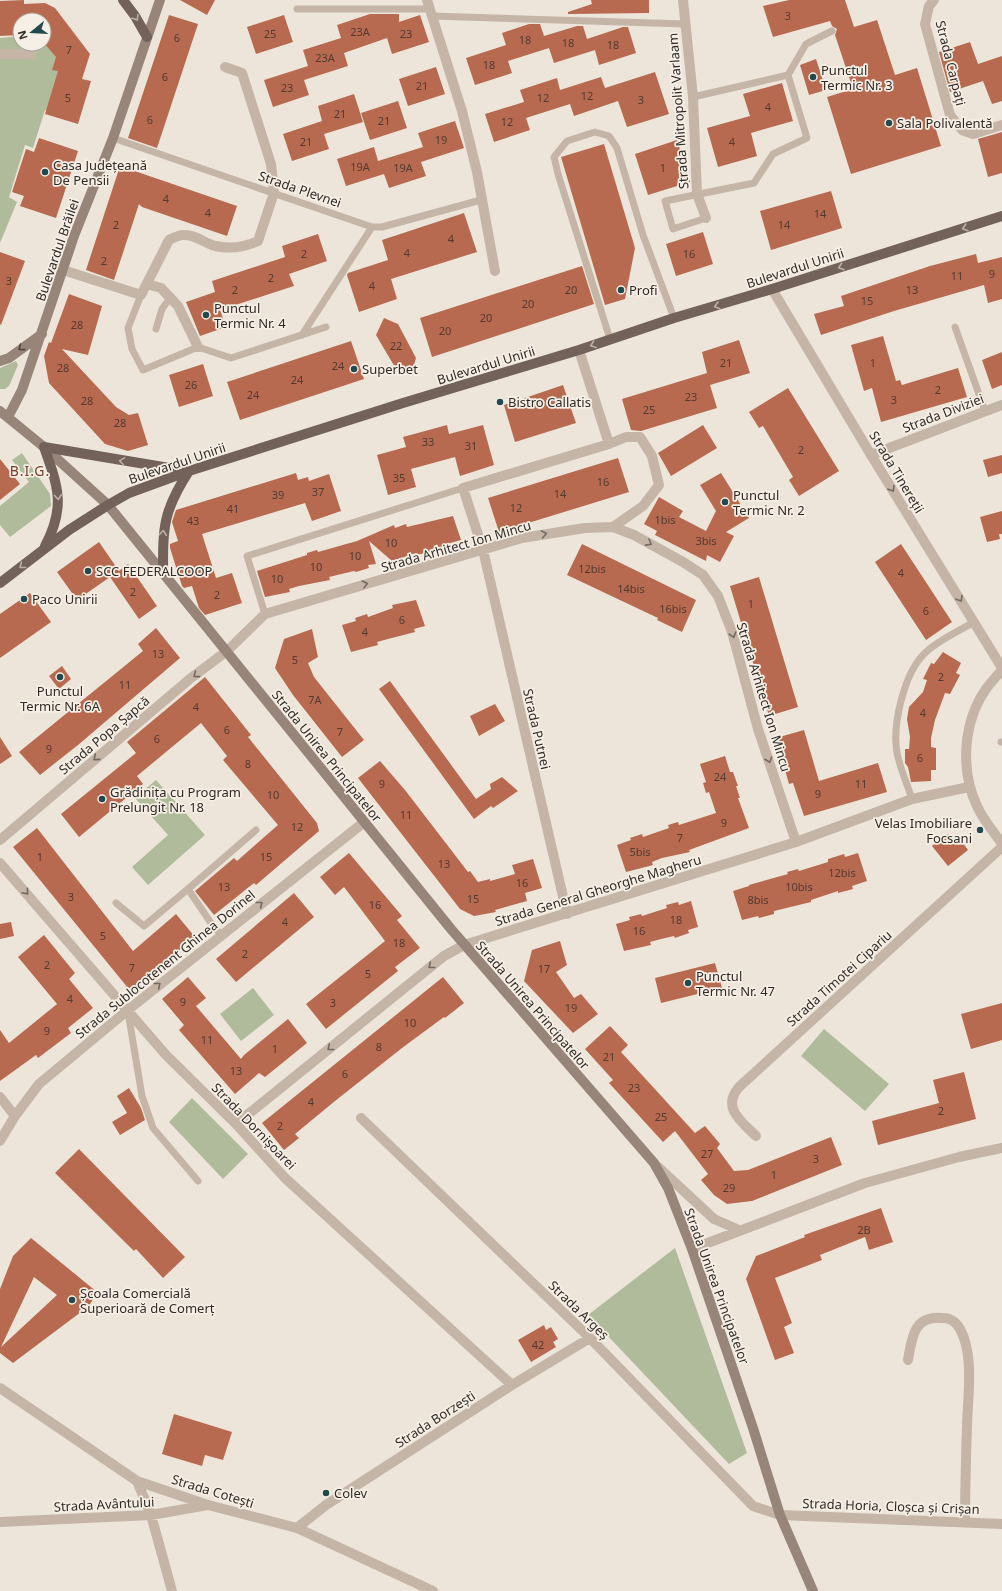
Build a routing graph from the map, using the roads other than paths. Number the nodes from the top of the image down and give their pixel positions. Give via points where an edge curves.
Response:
1 (123, 0) edge
2 (160, 0) edge
3 (683, 0) edge
4 (934, 0) edge
5 (430, 8) edge
6 (297, 9) dead end
7 (685, 24) junction
8 (832, 31) dead end
9 (147, 37) junction
10 (0, 54) edge
11 (31, 54) dead end
12 (225, 67) dead end
13 (788, 75) junction
14 (693, 97) junction
15 (1002, 125) edge
16 (113, 138) junction
17 (274, 193) junction
18 (697, 194) junction
19 (481, 200) junction
20 (1002, 216) edge
21 (706, 218) joint
22 (372, 227) junction
23 (63, 270) junction
24 (495, 271) dead end
25 (147, 284) junction
26 (772, 289) junction
27 (142, 295) junction
28 (170, 298) junction
29 (674, 318) junction
30 (326, 327) dead end
31 (955, 327) dead end
32 (156, 328) dead end
33 (42, 334) junction
34 (302, 335) junction
35 (610, 339) junction
36 (198, 347) junction
37 (579, 350) junction
38 (0, 361) edge
39 (1002, 405) edge
40 (985, 411) junction
41 (4, 414) edge
42 (609, 444) junction
43 (44, 446) junction
44 (871, 455) junction
45 (188, 471) junction
46 (463, 488) junction
47 (108, 505) junction
48 (613, 528) junction
49 (43, 550) junction
50 (483, 550) junction
51 (162, 572) junction
52 (0, 583) edge
53 (265, 614) junction
54 (974, 622) junction
55 (227, 652) junction
56 (1002, 669) edge
57 (969, 787) junction
58 (912, 799) junction
59 (363, 823) junction
60 (256, 830) dead end
61 (0, 840) edge
62 (796, 842) junction
63 (1002, 846) edge
64 (0, 863) edge
65 (188, 889) junction
66 (116, 903) dead end
67 (567, 914) junction
68 (222, 934) junction
69 (464, 945) junction
70 (128, 1010) junction
71 (2, 1103) edge
72 (14, 1116) junction
73 (361, 1118) dead end
74 (236, 1124) junction
75 (756, 1136) dead end
76 (0, 1141) edge
77 (1002, 1148) edge
78 (654, 1163) junction
79 (198, 1181) dead end
80 (739, 1230) junction
81 (692, 1249) junction
82 (590, 1338) junction
83 (908, 1360) dead end
84 (512, 1385) junction
85 (0, 1388) edge
86 (137, 1481) junction
87 (208, 1505) junction
88 (151, 1515) junction
89 (780, 1515) junction
90 (0, 1522) edge
91 (965, 1522) junction
92 (1002, 1524) edge
93 (298, 1528) junction
94 (418, 1588) edge
95 (172, 1591) edge
96 (433, 1591) edge
97 (813, 1591) edge

1 -> 9 main road
2 - 9 main road, Bulevardul Brăilei
3 - 7 street, Strada Mitropolit Varlaam
4 - 15 street, Strada Carpați via 928,6 925,24 950,115 962,130 973,134
5 - 6 lane
5 - 7 lane
5 - 19 street via 462,111
7 - 14 street, Strada Mitropolit Varlaam
8 - 13 lane via 806,44
9 - 16 main road, Bulevardul Brăilei
10 - 11 street
12 - 17 street via 242,73 272,164
13 - 14 lane
13 - 18 lane via 807,138 773,154 754,183
14 - 18 street, Strada Mitropolit Varlaam
16 - 17 lane, Strada Plevnei
16 - 23 main road, Bulevardul Brăilei
17 - 22 lane, Strada Plevnei
17 - 25 street via 258,241 248,246 233,247 215,246 194,236 183,235 169,240
18 - 21 street, Strada Mitropolit Varlaam
18 - 21 lane via 666,201 673,229
19 - 22 lane, Strada Plevnei via 382,227
19 - 24 street
20 -> 26 main road, Bulevardul Unirii
22 - 34 lane
23 - 27 street
23 - 33 main road, Bulevardul Brăilei
25 - 27 street
25 - 28 street via 161,288
26 -> 29 main road, Bulevardul Unirii
26 - 44 street, Strada Tinereții
27 - 36 lane via 128,328 132,349 143,370
28 - 32 lane via 162,309
28 - 36 street via 178,306
29 - 35 main road, Bulevardul Unirii
29 - 35 lane via 643,235 617,148 609,136 595,132 567,141 554,157
30 - 34 lane
31 - 40 lane
33 -> 38 main road via 9,358
33 - 41 main road, Bulevardul Brăilei via 22,390
34 - 36 lane via 231,358
35 -> 37 main road, Bulevardul Unirii
37 - 42 street
37 - 45 main road, Bulevardul Unirii
39 - 40 street, Strada Diviziei
40 - 44 street, Strada Diviziei
41 - 43 main road, Strada Unirea Principatelor
42 - 46 street
42 - 48 street via 626,437 640,438 652,456 658,485 643,506
45 -> 43 main road
43 - 47 main road, Strada Unirea Principatelor
43 -> 49 main road via 57,488 59,509 54,530
44 -> 54 street, Strada Tinereții
45 - 47 main road, Bulevardul Unirii via 129,493
51 -> 45 main road via 164,522
46 - 50 street, Strada Putnei
46 - 53 lane via 247,556
47 - 49 main road, Bulevardul Unirii
47 - 51 main road, Strada Unirea Principatelor
50 -> 48 street, Strada Arhitect Ion Mincu via 522,538 585,528
48 -> 62 street, Strada Arhitect Ion Mincu via 634,535 683,562 703,575 718,596 732,632 758,729
49 -> 52 main road, Bulevardul Unirii
53 -> 50 street, Strada Arhitect Ion Mincu
50 - 67 street, Strada Putnei
51 - 55 main road, Strada Unirea Principatelor
53 - 55 street, Strada Arhitect Ion Mincu
54 - 56 street, Strada Tinereții
54 - 58 lane via 926,652 916,663 905,688 897,718 897,752
55 - 59 main road, Strada Unirea Principatelor
55 -> 61 street, Strada Popa Șapcă via 191,678
56 - 57 street via 986,689 973,717 966,761
57 - 58 street, Strada General Gheorghe Magheru
57 - 63 street via 977,807
58 - 62 street, Strada General Gheorghe Magheru
68 -> 59 street, Strada Sublocotenent Ghinea Dorinel
59 - 69 main road, Strada Unirea Principatelor
60 - 65 lane
62 - 67 street, Strada General Gheorghe Magheru
63 - 75 street, Strada Timotei Cipariu via 736,1090 732,1101 733,1110
64 -> 70 street, Strada Dornișoarei
65 - 66 lane via 144,926
65 - 68 lane via 211,924
67 - 69 street, Strada General Gheorghe Magheru
70 -> 68 street, Strada Sublocotenent Ghinea Dorinel
69 -> 74 street, Strada General Gheorghe Magheru via 444,956
69 - 78 main road, Strada Unirea Principatelor
70 - 72 street, Strada Sublocotenent Ghinea Dorinel via 39,1084
70 - 74 street, Strada Dornișoarei via 166,1055
70 - 79 lane via 142,1096 153,1128
71 - 72 street
72 - 76 street, Strada Sublocotenent Ghinea Dorinel
73 - 82 street, Strada Argeș
74 - 84 street, Strada Dornișoarei via 285,1178
77 - 80 street via 865,1183
78 - 80 street via 714,1219
78 - 81 main road, Strada Unirea Principatelor via 668,1188
80 - 81 street
81 - 89 main road, Strada Unirea Principatelor
82 - 84 street, Strada Borzești
82 - 89 street, Strada Argeș via 753,1506
83 - 91 street via 913,1335 919,1324 927,1319 950,1318 960,1327 966,1343 968,1374
84 - 93 street, Strada Borzești via 326,1505
85 - 86 street, Strada Cotești
86 - 87 street, Strada Cotești
86 - 88 street
87 - 88 street, Strada Avântului
87 - 93 street, Strada Cotești
88 - 90 street, Strada Avântului
88 - 95 street
89 - 91 street, Strada Horia, Cloșca și Crișan
89 - 97 main road, Strada Unirea Principatelor
91 - 92 street, Strada Horia, Cloșca și Crișan
93 - 94 street, Strada Cotești
94 - 96 street, Strada Cotești

